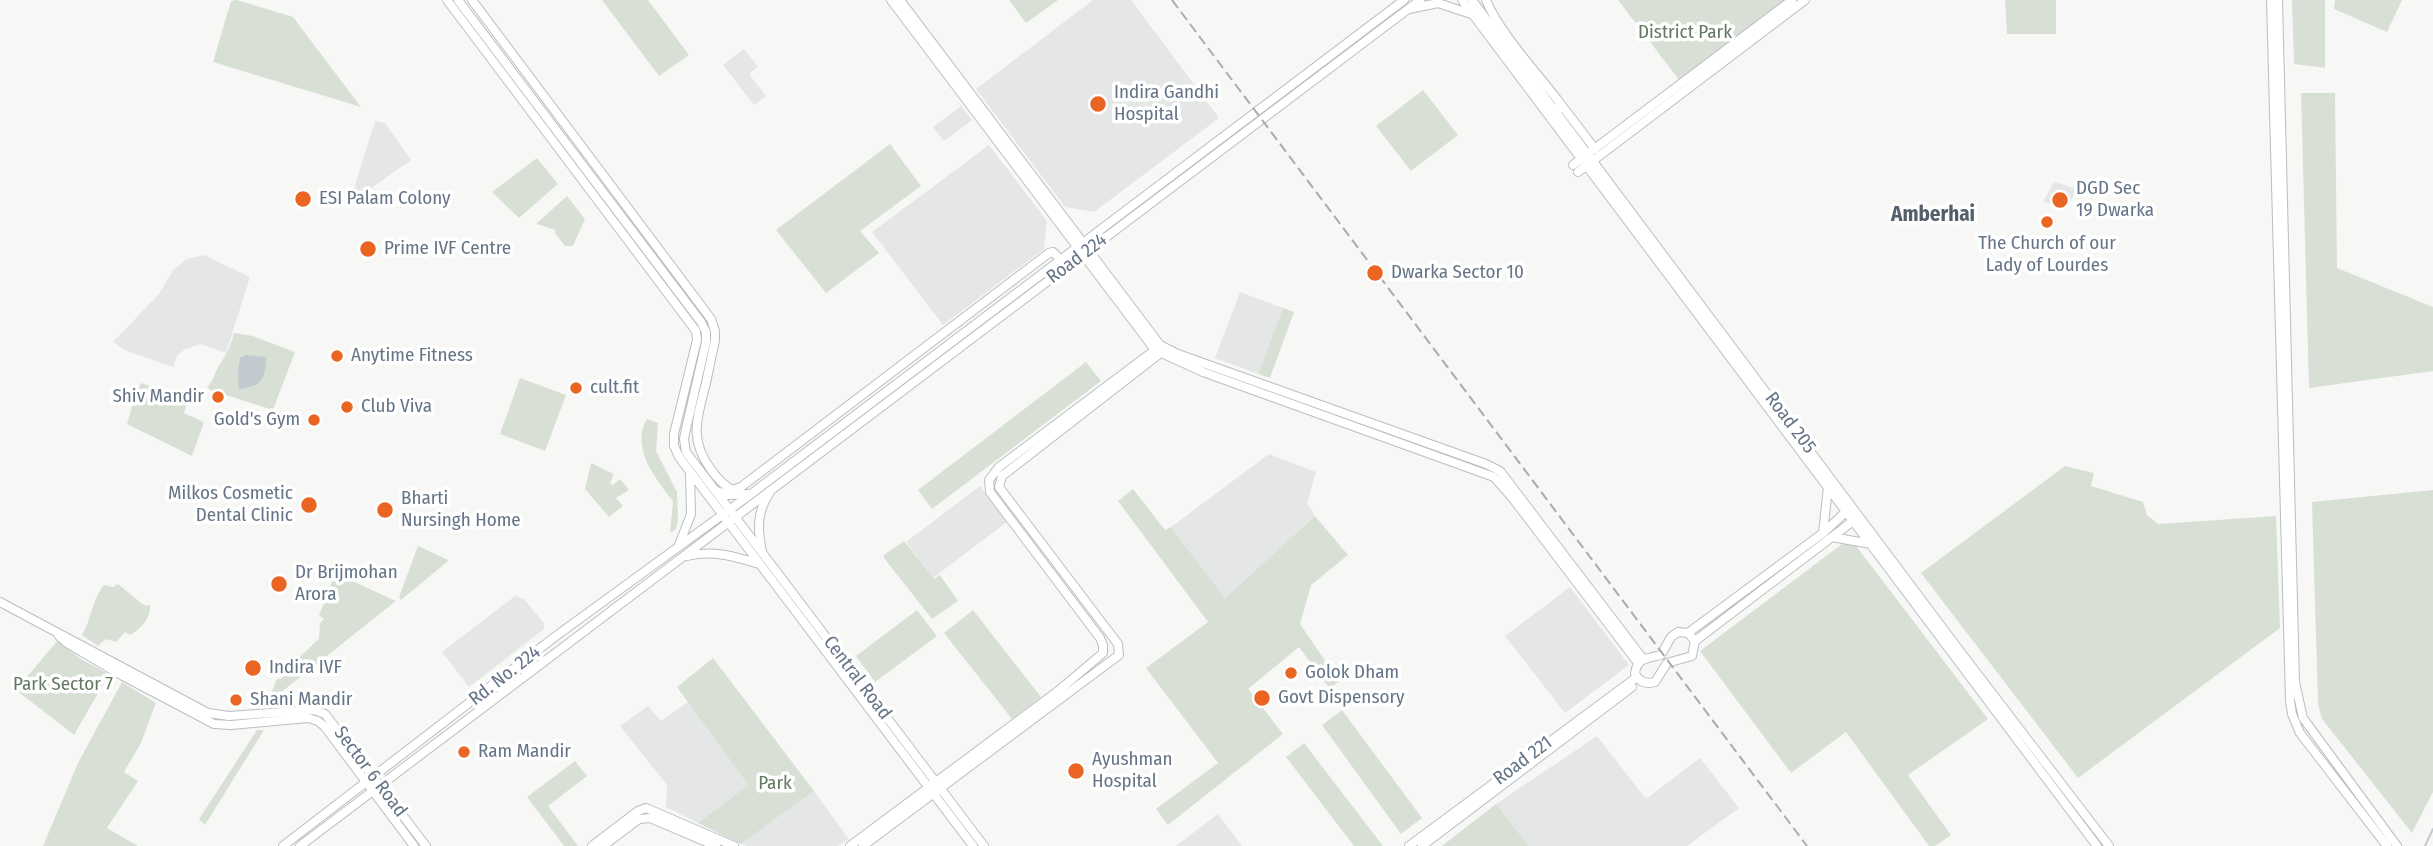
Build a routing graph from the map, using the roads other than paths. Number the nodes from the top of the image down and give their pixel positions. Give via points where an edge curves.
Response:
1 (447, 0) edge
2 (458, 0) edge
3 (472, 0) edge
4 (891, 0) edge
5 (900, 0) edge
6 (1405, 0) edge
7 (1420, 0) edge
8 (1462, 0) edge
9 (1472, 0) edge
10 (1479, 0) edge
11 (1486, 0) edge
12 (1792, 0) edge
13 (1805, 0) edge
14 (2271, 0) edge
15 (2278, 0) edge
16 (1406, 10) junction
17 (1478, 15) junction
18 (523, 92) junction
19 (1560, 103) junction
20 (1557, 114) junction
21 (1588, 158) junction
22 (1575, 169) dead end
23 (1083, 249) junction
24 (1061, 260) junction
25 (1160, 350) junction
26 (2284, 359) junction
27 (690, 472) junction
28 (751, 478) junction
29 (1828, 486) junction
30 (714, 489) junction
31 (773, 489) junction
32 (755, 491) junction
33 (1850, 509) junction
34 (728, 516) junction
35 (1857, 518) junction
36 (1827, 535) junction
37 (1871, 544) junction
38 (678, 547) junction
39 (684, 556) junction
40 (761, 560) junction
41 (0, 602) edge
42 (1691, 637) junction
43 (1641, 661) junction
44 (1638, 679) junction
45 (373, 783) junction
46 (935, 788) junction
47 (283, 846) edge
48 (300, 846) edge
49 (414, 846) edge
50 (426, 846) edge
51 (592, 846) edge
52 (603, 846) edge
53 (716, 846) edge
54 (734, 846) edge
55 (850, 846) edge
56 (863, 846) edge
57 (973, 846) edge
58 (984, 846) edge
59 (1409, 846) edge
60 (1422, 846) edge
61 (2097, 846) edge
62 (2109, 846) edge
63 (2387, 846) edge
64 (2397, 846) edge

1 - 18 main road
2 - 18 main road
3 - 28 main road via 712,319 715,340 695,426 698,448 727,488 735,490
4 - 23 main road
5 - 23 main road
6 - 23 main road, Road 224
7 - 16 main road, Road 224
8 - 17 main road, Road 205
9 - 17 main road, Road 205
10 - 17 main road
11 - 19 main road
12 - 21 main road
13 - 21 main road
14 - 26 main road
15 - 26 main road
16 - 17 main road via 1438,3
16 - 23 main road, Road 224
17 - 20 main road, Road 205
17 - 21 main road, Road 205
18 - 27 main road via 696,331 674,435 674,446
18 - 30 main road via 706,332 684,439 687,452
19 - 20 main road
19 - 21 main road
20 - 21 main road, Road 205
21 - 22 main road
21 - 29 main road, Road 205
21 - 33 main road, Road 205
23 - 24 main road, Road 224
23 - 25 main road
23 - 31 main road, Road 224
24 - 28 main road via 1049,253
24 - 32 main road, Road 224
25 - 43 main road via 1500,471
25 - 46 main road via 993,472 990,492 1100,638 1103,653
25 - 46 main road via 1002,476 999,487 1118,644 1119,655
26 - 63 main road via 2292,715 2308,744
26 - 64 main road via 2298,701 2316,738
27 - 34 main road
27 - 38 main road via 691,514
28 - 32 main road
29 - 33 main road, Road 205
29 - 36 main road
30 - 32 main road via 727,495
30 - 34 main road
31 - 34 main road, Road 224
31 - 40 main road via 759,517
32 - 34 main road, Road 224
33 - 35 main road, Road 205
33 - 36 main road
34 - 38 main road, Rd. No. 224
34 - 39 main road, Rd. No. 224
34 - 40 main road, Central Road
35 - 36 main road
35 - 37 main road, Road 205
35 - 62 main road, Road 205
36 - 37 main road
36 - 42 main road
37 - 61 main road, Road 205
38 - 45 main road, Rd. No. 224 via 556,636
39 - 40 main road via 727,554
39 - 45 main road, Rd. No. 224
40 - 46 main road, Central Road
41 - 45 main road, Sector 6 Road via 208,722 318,721
42 - 43 main road via 1683,632 1674,634 1661,655
42 - 44 main road via 1694,653 1690,657 1667,663 1656,681
43 - 44 main road via 1635,670
44 - 59 main road, Road 221
44 - 60 main road, Road 221
45 - 47 main road, Rd. No. 224
45 - 48 main road, Rd. No. 224
45 - 49 main road, Sector 6 Road
45 - 50 main road, Sector 6 Road
46 - 55 main road
46 - 56 main road
46 - 57 main road, Central Road
46 - 58 main road, Central Road
51 - 54 main road via 646,808
52 - 53 main road via 639,819 650,818

